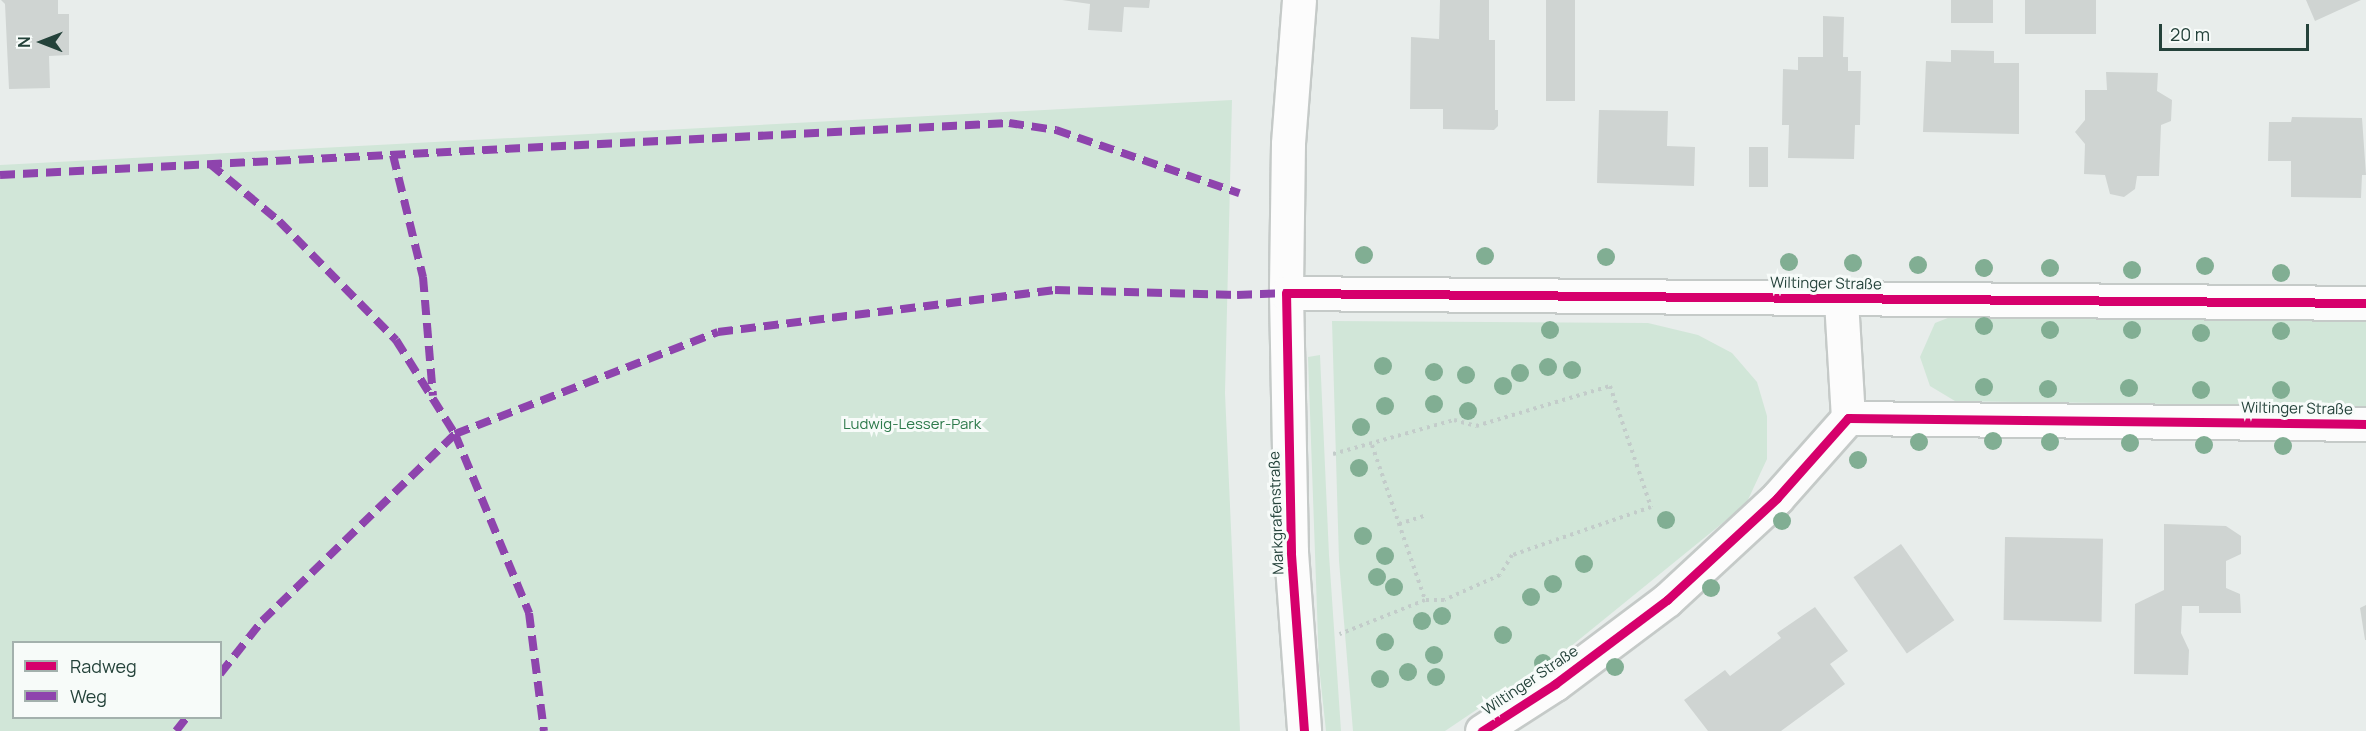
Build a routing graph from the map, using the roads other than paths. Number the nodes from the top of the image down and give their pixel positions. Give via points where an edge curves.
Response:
1 (1299, 0) edge
2 (1286, 293) junction
3 (1841, 299) junction
4 (2366, 303) edge
5 (1848, 418) junction
6 (2366, 424) edge
7 (1304, 731) edge
8 (1482, 731) edge

1 - 2 street, Markgrafenstraße via 1288,144
2 - 3 street, Wiltinger Straße
2 - 7 street, Markgrafenstraße via 1291,552
3 - 4 street, Wiltinger Straße
3 - 5 street, Wiltinger Straße
5 - 6 street, Wiltinger Straße
5 - 8 street, Wiltinger Straße via 1777,498 1667,600 1555,684

